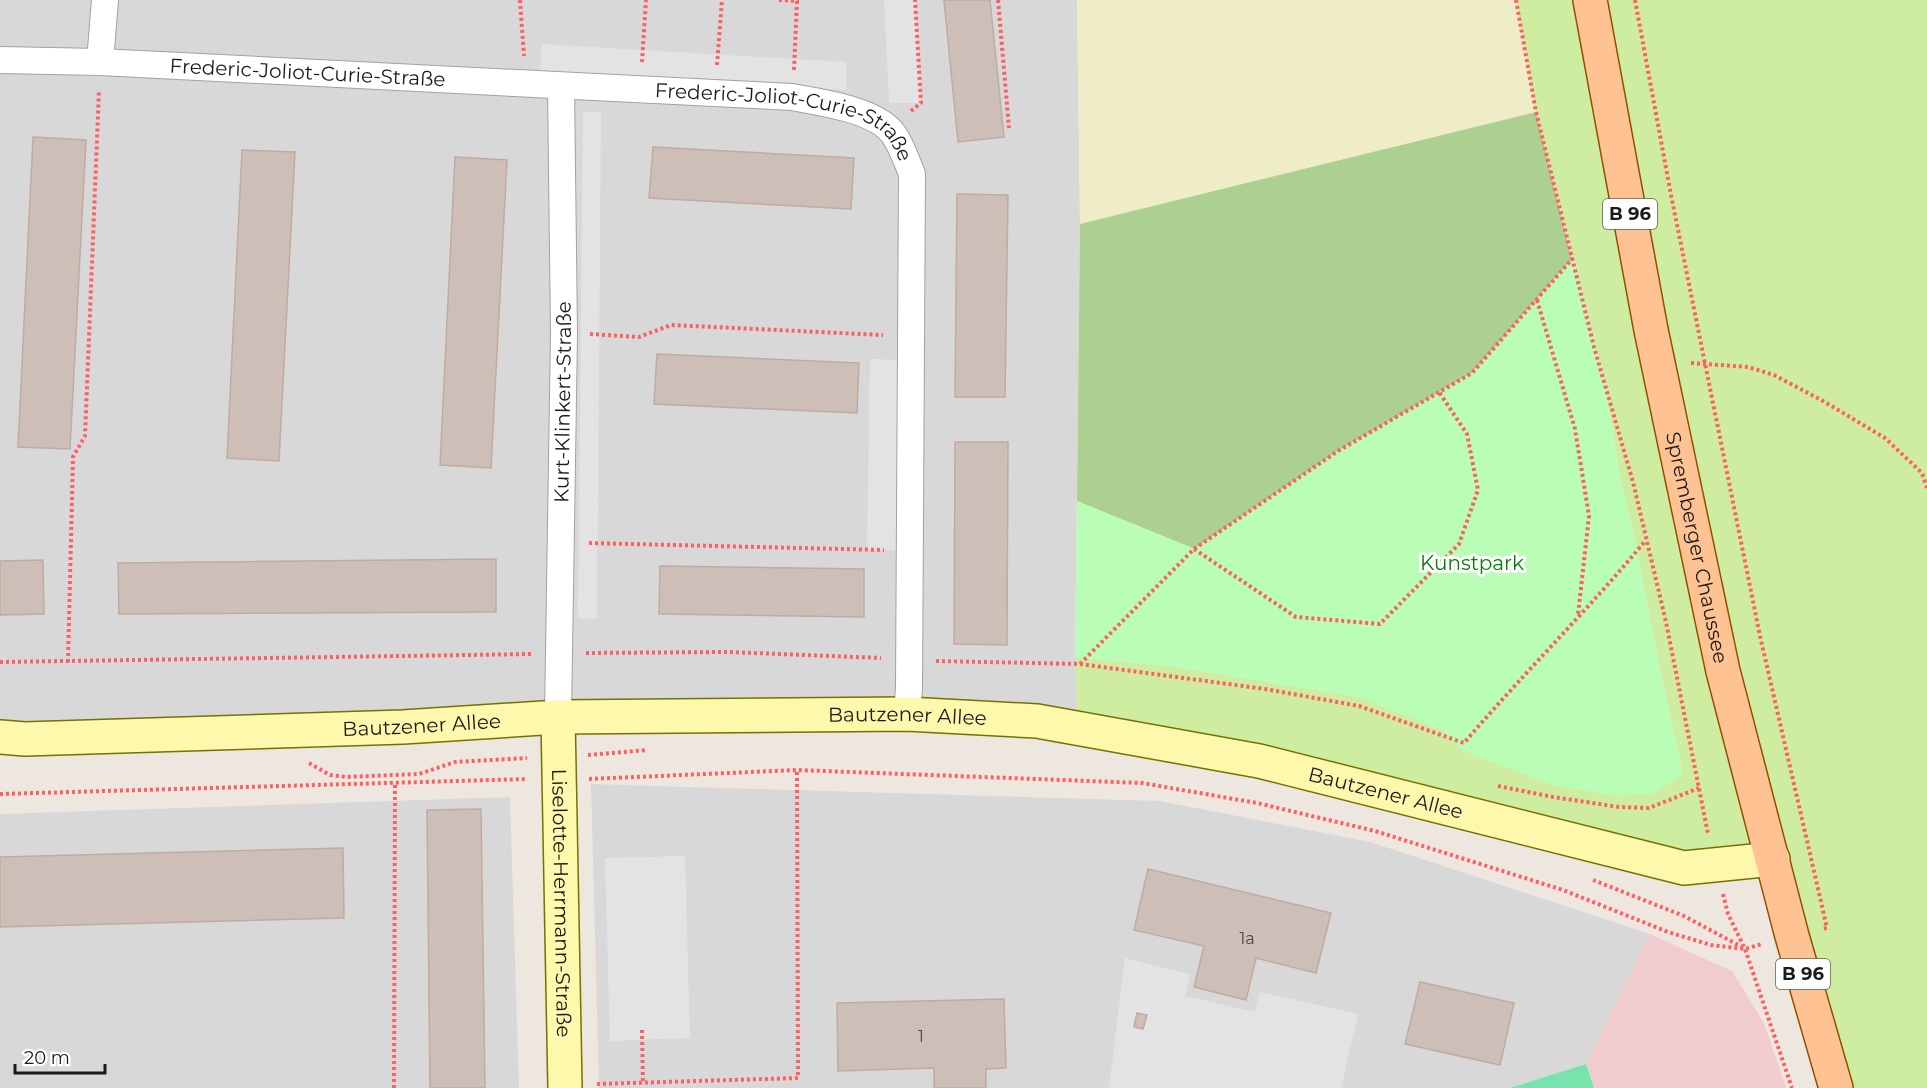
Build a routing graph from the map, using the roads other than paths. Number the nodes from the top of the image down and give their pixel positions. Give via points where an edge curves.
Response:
1 (105, 0) edge
2 (1590, 0) edge
3 (0, 60) edge
4 (100, 62) junction
5 (561, 86) junction
6 (907, 714) junction
7 (558, 717) junction
8 (8, 739) edge
9 (1773, 859) junction
10 (576, 1086) edge
11 (1836, 1088) edge

1 - 4 street
2 - 9 main road, Spremberger Chaussee / B 96 via 1658,364 1723,670
3 - 4 street, Frederic-Joliot-Curie-Straße
4 - 5 street, Frederic-Joliot-Curie-Straße
5 - 6 street, Frederic-Joliot-Curie-Straße via 792,97 841,106 889,129 912,174
5 - 7 street, Kurt-Klinkert-Straße via 564,333
6 - 7 street, Bautzener Allee
6 - 9 street, Bautzener Allee via 1037,721 1259,761 1684,868
7 - 8 street, Bautzener Allee via 403,727
7 - 10 street, Liselotte-Herrmann-Straße
9 - 11 main road, Spremberger Chaussee / B 96

